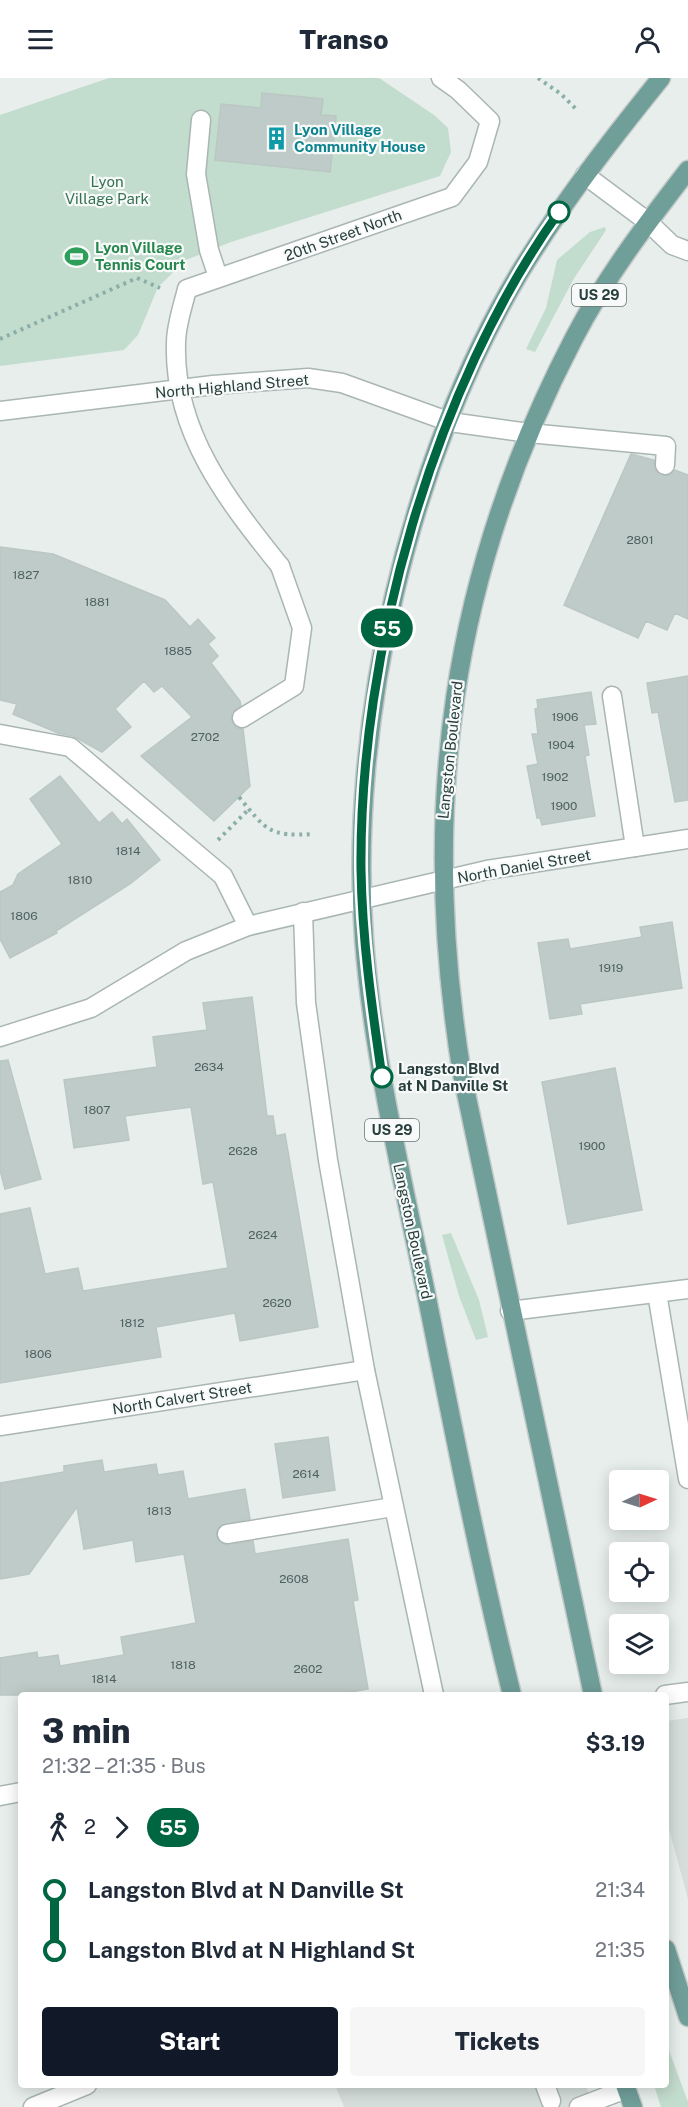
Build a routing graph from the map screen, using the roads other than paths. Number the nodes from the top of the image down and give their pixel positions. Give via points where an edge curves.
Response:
1 (441, 78) edge
2 (661, 78) edge
3 (201, 120) dead end
4 (688, 170) edge
5 (585, 175) junction
6 (648, 222) junction
7 (688, 251) edge
8 (218, 277) junction
9 (181, 389) junction
10 (0, 411) edge
11 (450, 422) junction
12 (529, 433) junction
13 (665, 465) dead end
14 (612, 696) dead end
15 (242, 718) dead end
16 (0, 735) edge
17 (688, 839) edge
18 (635, 847) junction
19 (442, 880) junction
20 (362, 899) junction
21 (303, 912) junction
22 (248, 926) junction
23 (0, 1037) edge
24 (688, 1289) edge
25 (657, 1293) junction
26 (510, 1311) junction
27 (365, 1370) junction
28 (0, 1426) edge
29 (688, 1479) edge
30 (393, 1507) junction
31 (227, 1534) dead end
32 (433, 1692) edge
33 (511, 1692) edge
34 (592, 1692) edge
35 (688, 1692) edge
36 (669, 1694) edge
37 (18, 1793) edge
38 (0, 1796) edge
39 (669, 1958) edge
40 (688, 2017) edge
41 (80, 2088) edge
42 (623, 2088) edge
43 (625, 2088) edge
44 (33, 2107) edge
45 (579, 2107) edge
46 (633, 2107) edge

1 - 8 street, 20th Street North via 490,121 478,162 452,197
2 - 5 main road, Langston Boulevard / US 29
3 - 8 street via 196,174 209,250
4 - 6 main road, Langston Boulevard / US 29
5 - 6 street
5 - 11 main road, Langston Boulevard / US 29 via 514,283
6 - 7 street via 672,245
6 - 12 main road, Langston Boulevard / US 29 via 574,337
8 - 9 street, 20th Street North via 187,289 176,342
9 - 10 street, North Highland Street
9 - 11 street, North Highland Street via 289,378 325,379
9 - 15 street via 191,434 199,450 227,500 280,566 302,628 294,686
11 - 12 street, North Highland Street
11 - 20 main road, Langston Boulevard / US 29 via 401,564 384,646 367,769
12 - 13 street, North Highland Street via 666,446
12 - 19 main road, Langston Boulevard / US 29 via 496,522 462,651 448,747
14 - 18 street
16 - 22 street via 70,747 224,876
17 - 18 street, North Daniel Street
18 - 19 street, North Daniel Street
19 - 20 street, North Daniel Street
19 - 26 main road, Langston Boulevard / US 29 via 455,1032
20 - 21 street, North Daniel Street
20 - 33 main road, Langston Boulevard / US 29 via 366,967 382,1077
21 - 22 street, North Daniel Street
21 - 27 street via 306,1003 326,1149
22 - 23 street, North Daniel Street via 186,951 91,1008
24 - 25 street
25 - 26 street
25 - 29 street
26 - 34 main road, Langston Boulevard / US 29
27 - 28 street, North Calvert Street
27 - 30 street
30 - 31 street
30 - 32 street
35 - 36 street
37 - 38 street
39 - 40 main road
41 - 44 street
42 - 45 street
43 - 46 main road

